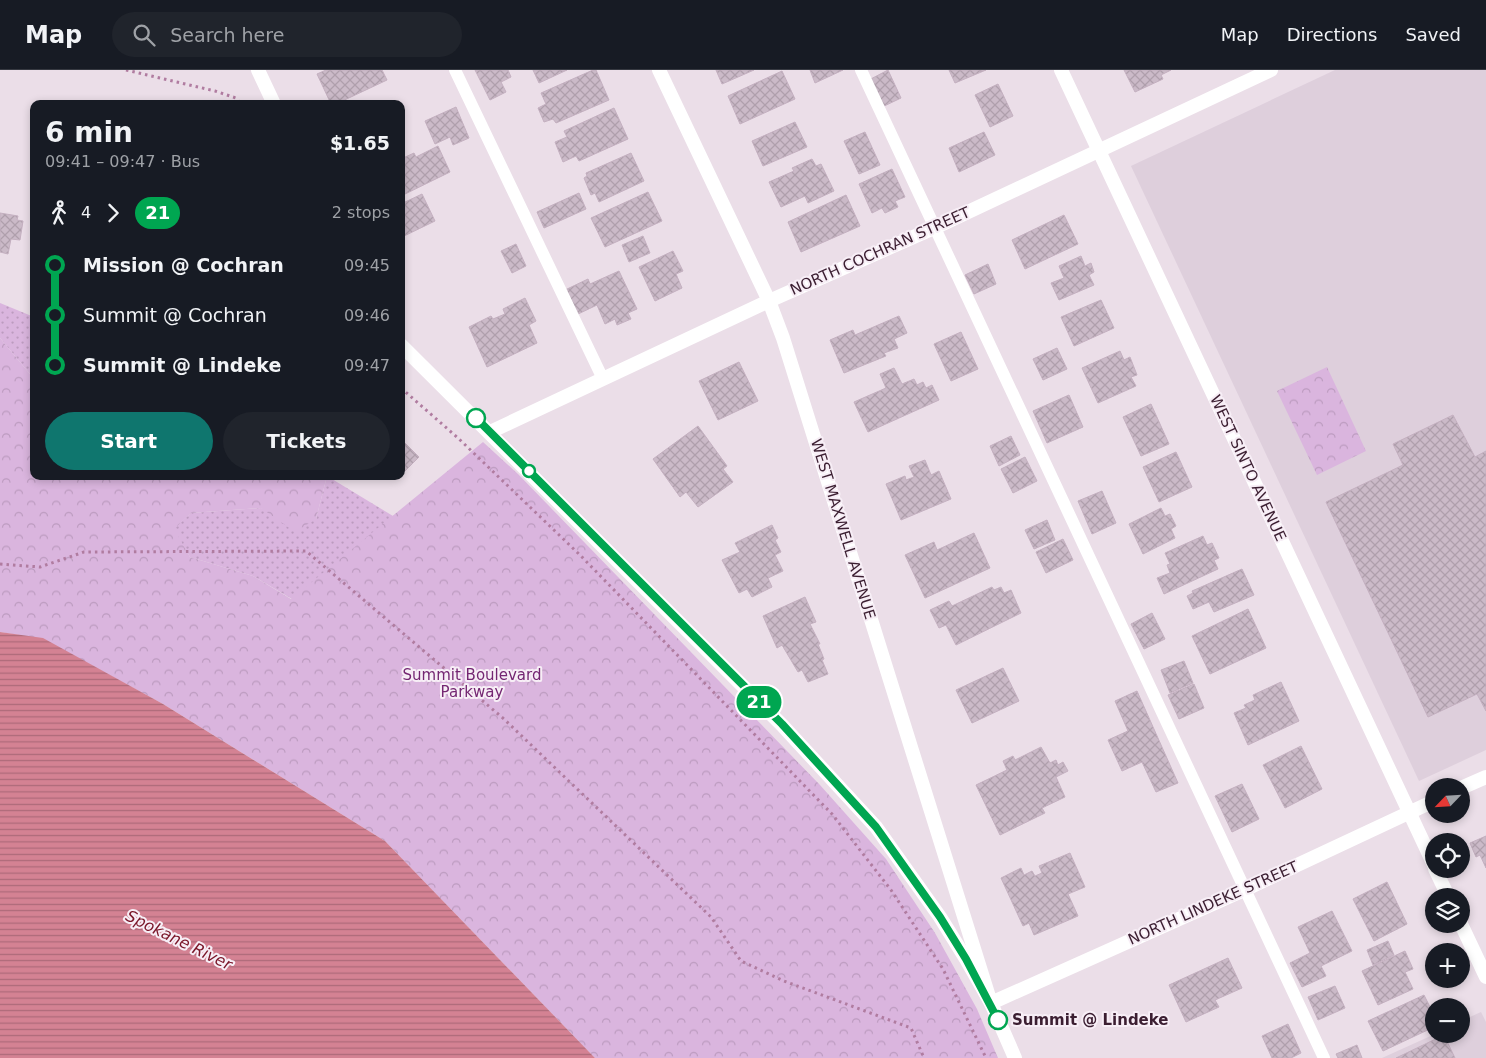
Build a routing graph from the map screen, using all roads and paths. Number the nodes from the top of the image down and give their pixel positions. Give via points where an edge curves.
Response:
1 (126, 70) edge
2 (258, 70) edge
3 (454, 70) edge
4 (659, 70) edge
5 (861, 70) edge
6 (1061, 70) edge
7 (1271, 70) edge
8 (238, 100) edge
9 (272, 100) edge
10 (1099, 150) junction
11 (936, 227) junction
12 (769, 301) junction
13 (405, 349) edge
14 (603, 378) junction
15 (405, 392) edge
16 (490, 432) junction
17 (0, 564) edge
18 (1486, 777) edge
19 (1470, 784) edge
20 (1425, 806) edge
21 (1409, 813) junction
22 (1425, 846) edge
23 (1246, 889) junction
24 (1465, 933) edge
25 (1486, 977) edge
26 (991, 1003) junction
27 (924, 1058) edge
28 (986, 1058) edge
29 (1015, 1058) edge
30 (1324, 1058) edge

1 - 8 path via 215,91
2 - 9 street
3 - 14 lane
4 - 12 street, WEST MAXWELL AVENUE
5 - 11 lane
6 - 10 street, WEST SINTO AVENUE
7 - 10 street, NORTH COCHRAN STREET
10 - 11 street, NORTH COCHRAN STREET
10 - 21 street, WEST SINTO AVENUE
11 - 12 street, NORTH COCHRAN STREET
11 - 23 lane
12 - 14 street, NORTH COCHRAN STREET
12 - 26 street, WEST MAXWELL AVENUE
13 - 16 street
14 - 16 street, NORTH COCHRAN STREET
15 - 28 path via 580,555 832,814 891,890 943,969
16 - 26 street via 782,724 876,827 940,917
17 - 27 path via 40,567 84,552 306,551 504,719 712,917 742,961 784,982 911,1028
18 - 19 street
20 - 21 street, NORTH LINDEKE STREET
21 - 22 street, WEST SINTO AVENUE
21 - 23 street, NORTH LINDEKE STREET
23 - 26 street, NORTH LINDEKE STREET
23 - 30 lane
24 - 25 street
26 - 29 street

